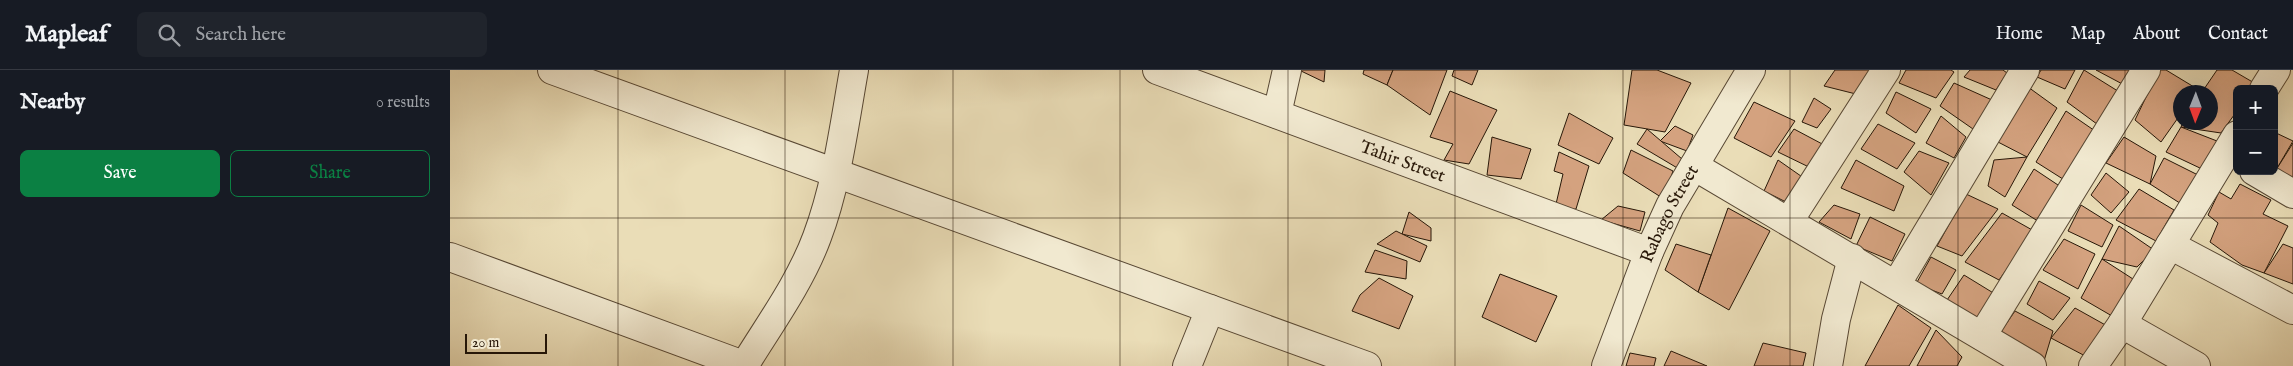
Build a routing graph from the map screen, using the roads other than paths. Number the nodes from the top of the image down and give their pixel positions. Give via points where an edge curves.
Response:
1 (552, 70) edge
2 (854, 70) edge
3 (1157, 70) edge
4 (1287, 70) edge
5 (1751, 70) edge
6 (1886, 70) edge
7 (2025, 70) edge
8 (2146, 70) edge
9 (2276, 70) edge
10 (620, 81) edge
11 (2267, 85) edge
12 (1277, 114) junction
13 (2233, 150) edge
14 (1694, 166) junction
15 (836, 173) junction
16 (2261, 175) edge
17 (2293, 194) edge
18 (1789, 221) junction
19 (2170, 245) junction
20 (1649, 252) junction
21 (450, 257) edge
22 (1852, 258) junction
23 (1896, 285) junction
24 (1210, 309) junction
25 (2293, 310) edge
26 (2122, 324) junction
27 (1982, 336) junction
28 (745, 366) edge
29 (1187, 366) edge
30 (1367, 366) edge
31 (1606, 366) edge
32 (1828, 366) edge
33 (2032, 366) edge
34 (2093, 366) edge
35 (2196, 366) edge

1 - 10 street
2 - 15 street
3 - 12 street, Tahir Street
4 - 12 street
5 - 14 street, Rabago Street
6 - 18 street
7 - 23 street
8 - 27 street
9 - 11 street
10 - 15 street
12 - 20 street, Tahir Street
13 - 19 street
14 - 18 street
14 - 20 street, Rabago Street via 1670,206
15 - 24 street
15 - 28 street via 817,237 802,270
16 - 17 street
18 - 22 street
19 - 25 street
19 - 26 street
20 - 31 street, Rabago Street
21 - 28 street
22 - 23 street
22 - 32 street
23 - 27 street
24 - 29 street
24 - 30 street
26 - 34 street
26 - 35 street
27 - 33 street

